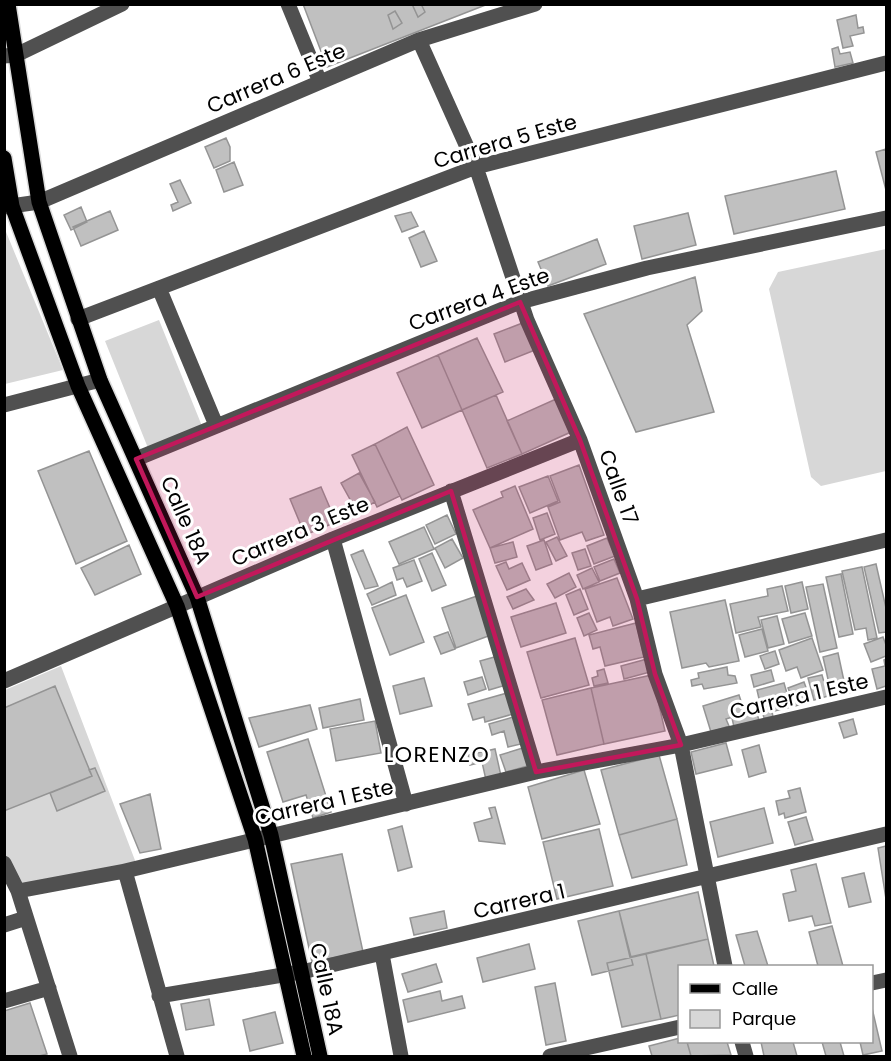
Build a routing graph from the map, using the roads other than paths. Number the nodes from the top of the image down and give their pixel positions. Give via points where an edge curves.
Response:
1 (8, 4) edge
2 (122, 4) edge
3 (288, 4) edge
4 (535, 4) edge
5 (419, 40) junction
6 (10, 55) edge
7 (886, 63) edge
8 (320, 82) junction
9 (4, 158) edge
10 (476, 167) junction
11 (39, 202) junction
12 (8, 206) edge
13 (886, 218) edge
14 (159, 288) junction
15 (520, 302) junction
16 (78, 319) junction
17 (100, 380) junction
18 (78, 386) junction
19 (4, 405) edge
20 (216, 425) junction
21 (580, 440) junction
22 (136, 459) junction
23 (451, 491) junction
24 (333, 539) junction
25 (886, 540) edge
26 (197, 597) junction
27 (637, 599) junction
28 (177, 606) junction
29 (4, 681) edge
30 (886, 697) edge
31 (681, 745) junction
32 (536, 772) junction
33 (406, 804) junction
34 (886, 834) edge
35 (271, 835) junction
36 (255, 840) junction
37 (4, 863) edge
38 (125, 871) junction
39 (708, 878) junction
40 (18, 891) junction
41 (26, 918) junction
42 (4, 925) edge
43 (382, 954) junction
44 (726, 965) edge
45 (302, 972) junction
46 (285, 975) junction
47 (49, 988) junction
48 (159, 996) junction
49 (4, 1000) edge
50 (678, 1027) edge
51 (70, 1056) edge
52 (177, 1056) edge
53 (304, 1056) edge
54 (320, 1056) edge
55 (401, 1056) edge
56 (550, 1056) edge

1 - 6 main road, Calle 18A
2 - 6 street
3 - 8 street
4 - 5 street, Carrera 6 Este
5 - 8 street, Carrera 6 Este
5 - 10 street, Calle 17
6 - 11 main road, Calle 18A
7 - 10 street, Carrera 5 Este
8 - 11 street, Carrera 6 Este
9 - 12 main road, Calle 18A
10 - 14 street, Carrera 5 Este
10 - 15 street, Calle 17
11 - 12 street, Carrera 6 Este
11 - 16 main road, Calle 18A
12 - 18 main road, Calle 18A
13 - 15 street, Carrera 4 Este via 647,268
14 - 16 street, Carrera 5 Este
14 - 20 street
15 - 20 street, Carrera 4 Este
15 - 21 street, Calle 17
16 - 17 main road, Calle 18A
17 - 18 street
17 - 22 main road, Calle 18A
18 - 19 street
18 - 28 main road, Calle 18A
20 - 22 street, Carrera 4 Este
21 - 23 street, Carrera 3 Este
21 - 27 street, Calle 17
22 - 26 main road, Calle 18A
23 - 24 street, Carrera 3 Este
23 - 32 street
24 - 26 street, Carrera 3 Este
24 - 33 street
25 - 27 street
26 - 28 street, Carrera 3 Este
26 - 35 main road, Calle 18A
27 - 31 street, Calle 17 via 656,674
28 - 29 street, Carrera 3 Este
28 - 36 main road, Calle 18A
30 - 31 street, Carrera 1 Este
31 - 32 street, Carrera 1 Este
31 - 39 street, Calle 17
32 - 33 street, Carrera 1 Este
33 - 35 street, Carrera 1 Este
34 - 39 street, Carrera 1
35 - 36 street, Carrera 1 Este
35 - 45 main road, Calle 18A
36 - 38 street, Carrera 1 Este
36 - 46 main road, Calle 18A
37 - 40 street
38 - 40 street, Carrera 1 Este
38 - 48 street
39 - 43 street, Carrera 1
39 - 44 street, Calle 17
40 - 41 street
41 - 42 street
41 - 47 street
43 - 45 street, Carrera 1
43 - 55 street
45 - 46 street, Carrera 1
45 - 54 main road, Calle 18A
46 - 48 street, Carrera 1
46 - 53 main road, Calle 18A
47 - 49 street
47 - 51 street
48 - 52 street
50 - 56 street

